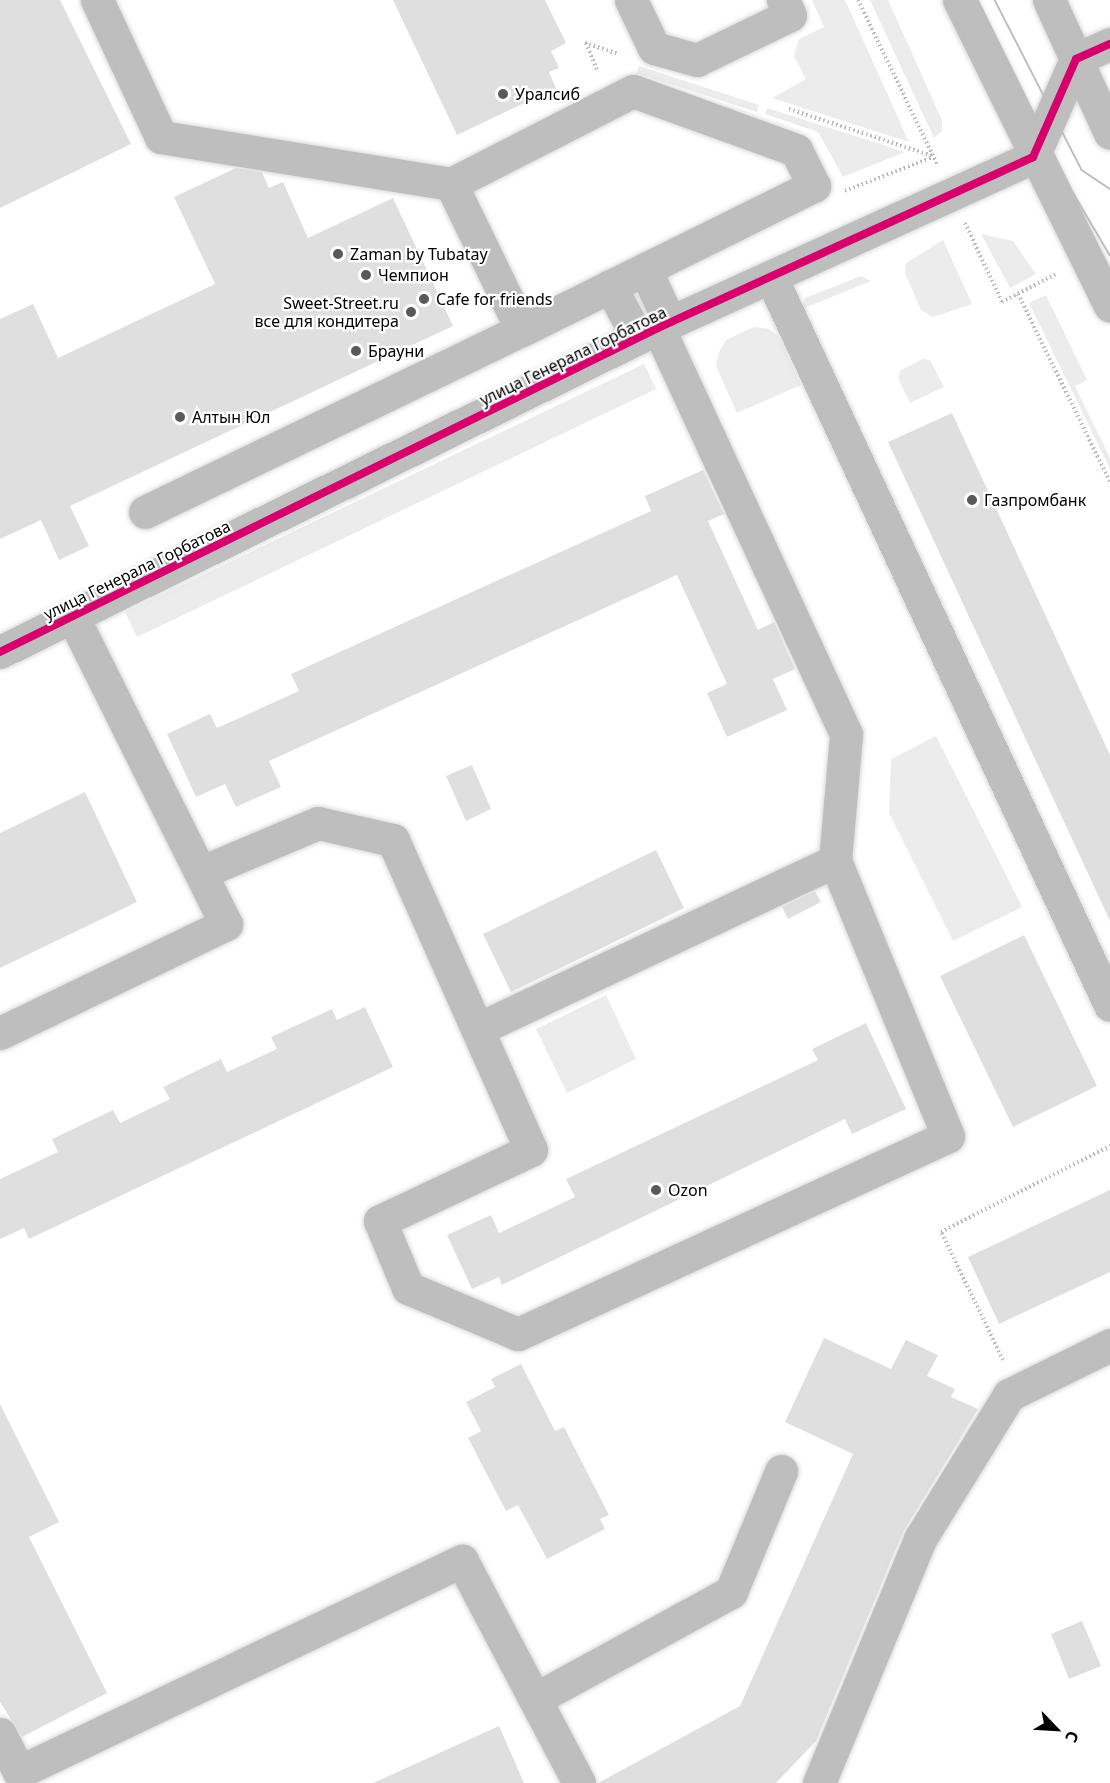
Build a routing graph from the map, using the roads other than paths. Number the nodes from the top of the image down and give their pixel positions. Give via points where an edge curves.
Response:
1 (97, 0) edge
2 (631, 0) edge
3 (783, 0) edge
4 (959, 0) edge
5 (1049, 0) edge
6 (1110, 44) edge
7 (1076, 59) junction
8 (1110, 133) edge
9 (1033, 157) junction
10 (451, 183) junction
11 (645, 269) junction
12 (771, 277) junction
13 (610, 286) junction
14 (1110, 306) edge
15 (522, 330) junction
16 (655, 330) junction
17 (145, 512) dead end
18 (73, 617) junction
19 (0, 652) edge
20 (835, 861) junction
21 (202, 872) junction
22 (1110, 1005) edge
23 (478, 1029) junction
24 (0, 1033) edge
25 (1110, 1345) edge
26 (782, 1471) dead end
27 (535, 1699) junction
28 (0, 1734) edge
29 (21, 1778) edge
30 (579, 1783) edge
31 (819, 1783) edge

1 - 10 street via 162,137
2 - 3 street via 654,48 697,60 790,15
4 - 9 street
5 - 7 street
6 - 7 street
7 - 8 street
7 - 9 street
9 - 12 street, улица Генерала Горбатова
9 - 14 street
10 - 11 street via 633,91 796,150 814,186
10 - 15 street
11 - 13 street
11 - 16 street
12 - 16 street, улица Генерала Горбатова
12 - 22 street
13 - 15 street
13 - 16 street
15 - 17 street
16 - 18 street, улица Генерала Горбатова
16 - 20 street via 846,734
18 - 19 street, улица Генерала Горбатова
18 - 21 street
20 - 23 street
20 - 23 street via 948,1136 518,1334 408,1288 380,1221 531,1150
21 - 23 street via 318,823 393,840
21 - 24 street via 226,924
25 - 31 street via 1009,1395 920,1539
26 - 27 street via 731,1592
27 - 29 street via 462,1561
27 - 30 street
28 - 29 street

